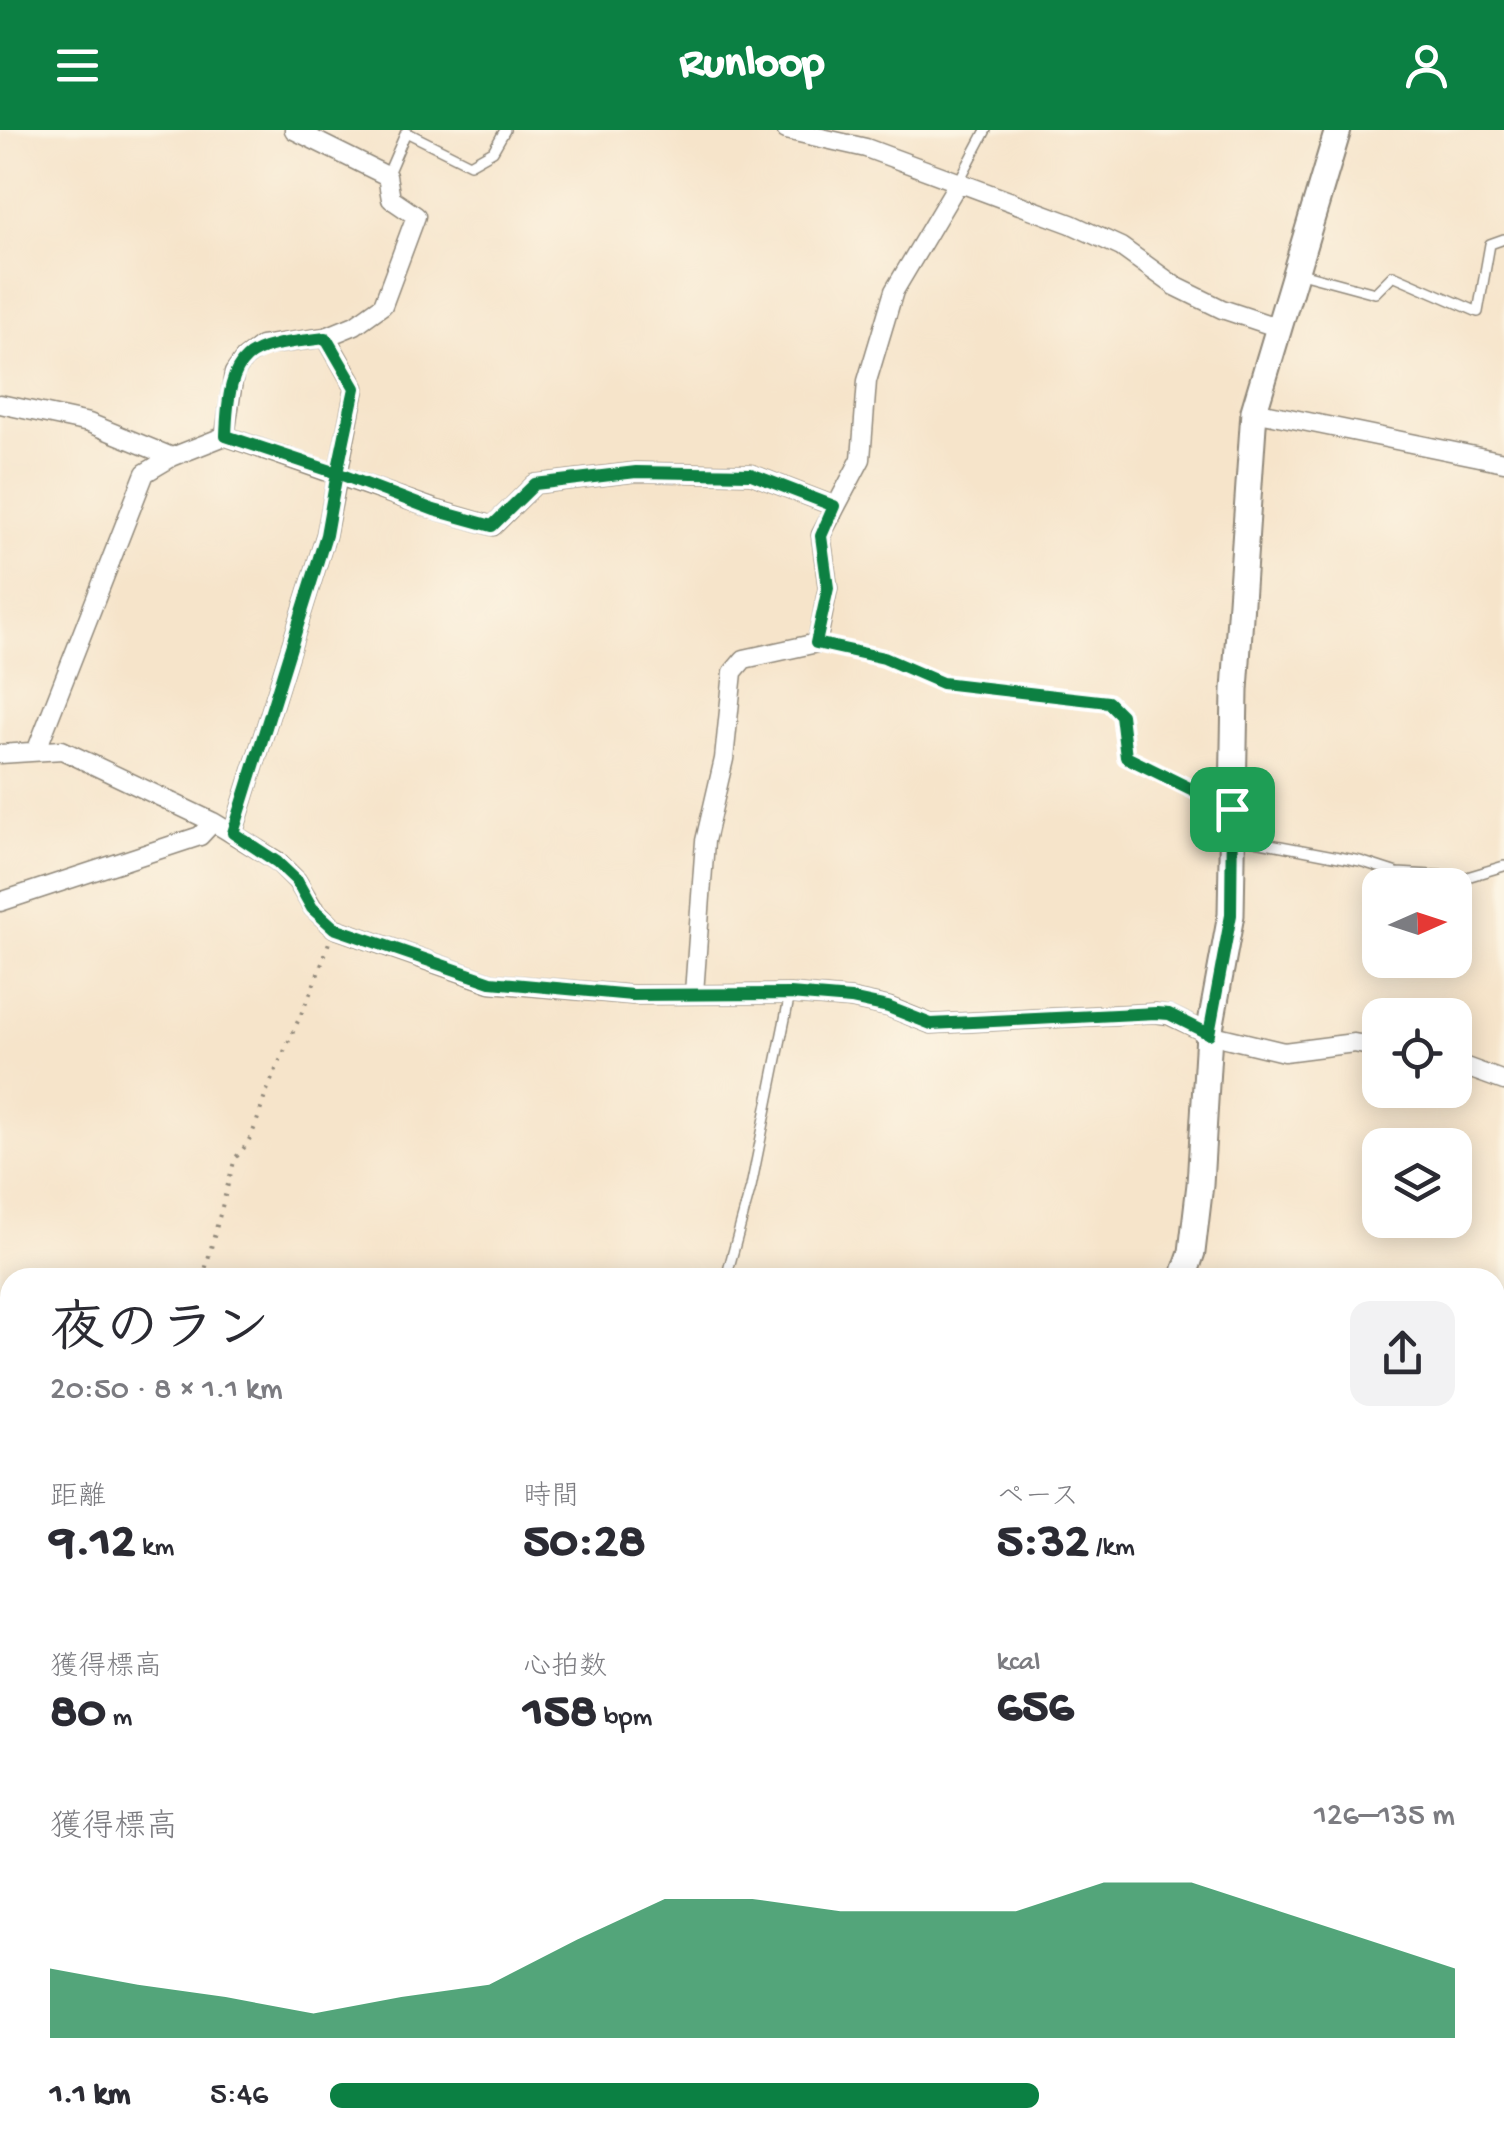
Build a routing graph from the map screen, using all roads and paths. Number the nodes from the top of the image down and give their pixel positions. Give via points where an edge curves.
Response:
1 (294, 130) edge
2 (504, 130) edge
3 (786, 130) edge
4 (986, 130) edge
5 (1338, 130) edge
6 (387, 176) junction
7 (958, 183) junction
8 (1504, 238) edge
9 (1295, 271) junction
10 (1278, 328) junction
11 (326, 338) junction
12 (0, 404) edge
13 (1254, 412) junction
14 (226, 436) junction
15 (172, 457) junction
16 (1504, 462) edge
17 (337, 473) junction
18 (834, 506) junction
19 (816, 643) junction
20 (37, 749) junction
21 (0, 754) edge
22 (1232, 809) junction
23 (213, 822) junction
24 (233, 833) junction
25 (1232, 836) junction
26 (1504, 866) edge
27 (0, 902) edge
28 (334, 928) junction
29 (694, 994) junction
30 (790, 994) junction
31 (1209, 1034) junction
32 (1362, 1045) edge
33 (1472, 1069) edge
34 (1504, 1081) edge
35 (206, 1268) edge
36 (729, 1268) edge
37 (1186, 1268) edge

1 - 6 street
2 - 6 lane via 493,151 470,164 406,132
3 - 7 street via 866,148
4 - 7 lane
5 - 9 street
6 - 11 street via 390,199 416,216 383,305
7 - 10 street via 1071,224 1222,310
7 - 18 street via 894,291 867,381 861,459
8 - 9 lane via 1490,244 1478,312 1393,274 1374,293
9 - 10 street
10 - 13 street
11 - 14 street via 260,346 244,358 234,374
11 - 17 street via 355,388
12 - 15 street via 89,423
13 - 16 street
13 - 22 street
14 - 15 street
14 - 17 street
15 - 20 street via 145,473
17 - 18 street via 492,526 535,484 636,472 751,474
17 - 24 street via 326,535
18 - 19 street via 821,536 828,588
19 - 22 lane via 884,658 942,683 1108,702 1121,715 1126,757
19 - 29 street via 744,658 733,672 724,759 704,841
20 - 21 street
20 - 23 street via 62,750
22 - 25 street
23 - 24 street
23 - 27 street via 200,836
24 - 28 street via 277,862
25 - 26 lane via 1397,873 1467,877
25 - 31 street via 1231,915
28 - 29 street via 491,982
28 - 35 path via 248,1146 235,1158
29 - 30 street
30 - 31 street via 851,999 931,1024 1156,1013
30 - 36 lane
31 - 32 street via 1284,1052
31 - 37 street via 1200,1184
33 - 34 street

